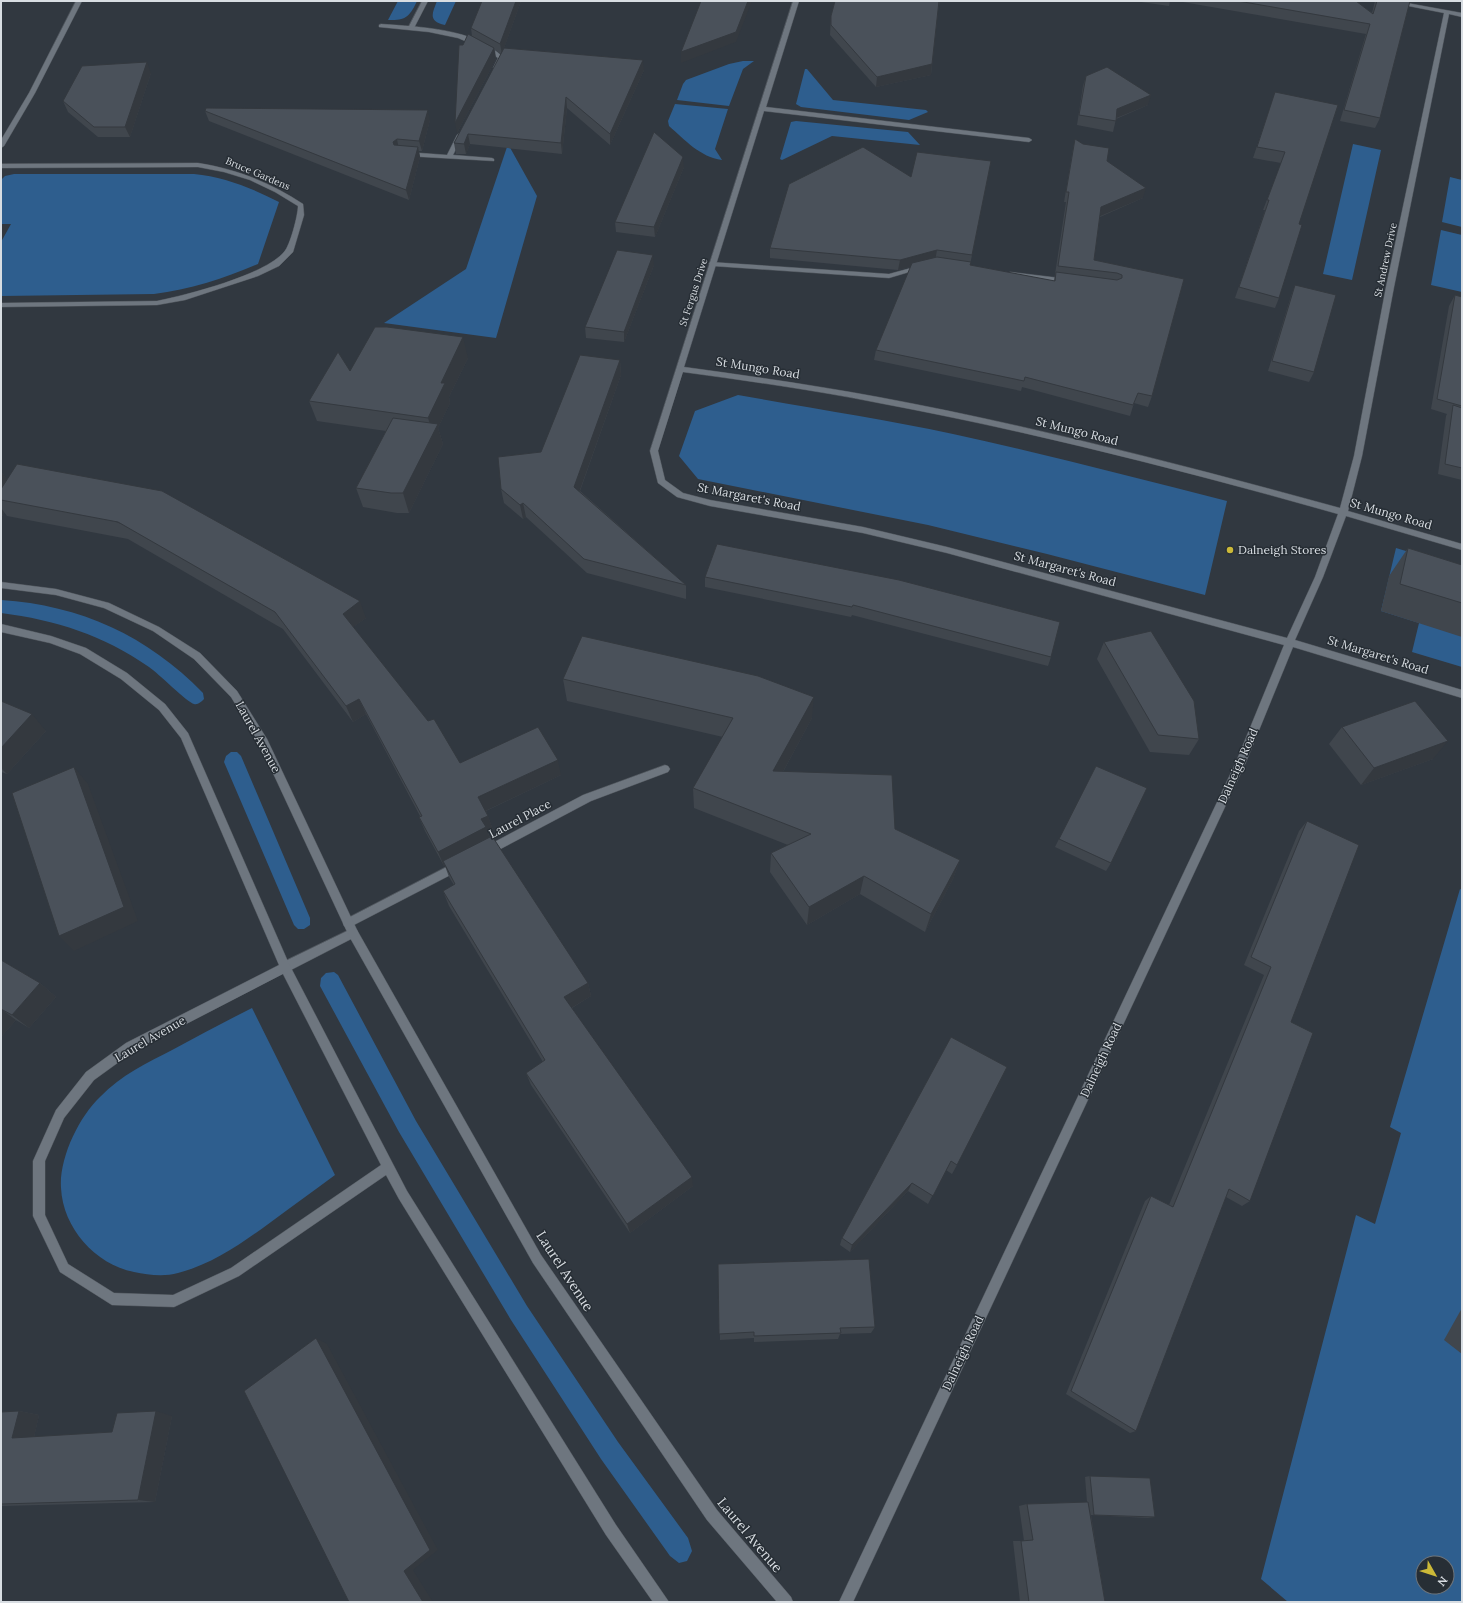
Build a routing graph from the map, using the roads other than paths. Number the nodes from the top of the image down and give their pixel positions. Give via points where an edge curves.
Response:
1 (79, 1) edge
2 (425, 1) edge
3 (796, 1) edge
4 (1386, 1) edge
5 (1447, 12) junction
6 (1462, 16) edge
7 (381, 26) dead end
8 (412, 28) junction
9 (494, 72) edge
10 (762, 109) junction
11 (464, 128) edge
12 (1029, 140) dead end
13 (1, 146) edge
14 (399, 154) edge
15 (449, 157) junction
16 (492, 160) dead end
17 (1, 166) edge
18 (713, 264) junction
19 (927, 266) edge
20 (1005, 273) edge
21 (1075, 282) edge
22 (1, 305) edge
23 (680, 369) junction
24 (661, 481) joint
25 (1343, 512) junction
26 (1462, 547) edge
27 (1, 585) edge
28 (1, 628) edge
29 (1290, 642) junction
30 (1462, 694) edge
31 (666, 768) dead end
32 (351, 928) junction
33 (285, 967) junction
34 (388, 1166) junction
35 (662, 1602) edge
36 (786, 1602) edge
37 (846, 1602) edge

1 - 13 street via 32,93
2 - 8 street
3 - 10 street, St Fergus Drive
4 - 5 street
5 - 6 street
5 - 25 street, St Andrew Drive via 1358,456
7 - 8 street
8 - 9 street via 444,32 490,48 501,58
10 - 12 street
10 - 18 street, St Fergus Drive
11 - 15 street
14 - 15 street
15 - 16 street
17 - 22 street, Bruce Gardens via 217,167 281,192 301,205 301,215 289,252 276,264 255,274 182,298 157,303
18 - 19 street via 889,276
18 - 23 street, St Fergus Drive
20 - 21 street
23 - 24 street, St Fergus Drive via 654,451
23 - 25 street, St Mungo Road via 872,399 1018,428
24 - 29 street, St Margaret's Road via 680,495 710,503 863,530 922,544
25 - 26 street, St Mungo Road
25 - 29 street, Dalneigh Road via 1319,577
27 - 32 street, Laurel Avenue via 56,592 106,605 156,629 197,656 234,694 262,739
28 - 33 street via 83,651 124,676 162,707 185,736
29 - 30 street, St Margaret's Road
29 - 37 street, Dalneigh Road via 1241,762
31 - 32 street, Laurel Place via 587,798 472,859
32 - 33 street, Laurel Avenue
32 - 36 street, Laurel Avenue via 538,1259 712,1515
33 - 34 street
33 - 34 street, Laurel Avenue via 130,1047 90,1076 60,1114 39,1161 39,1216 64,1268 112,1299 174,1301 235,1272
34 - 35 street via 403,1195 611,1530

